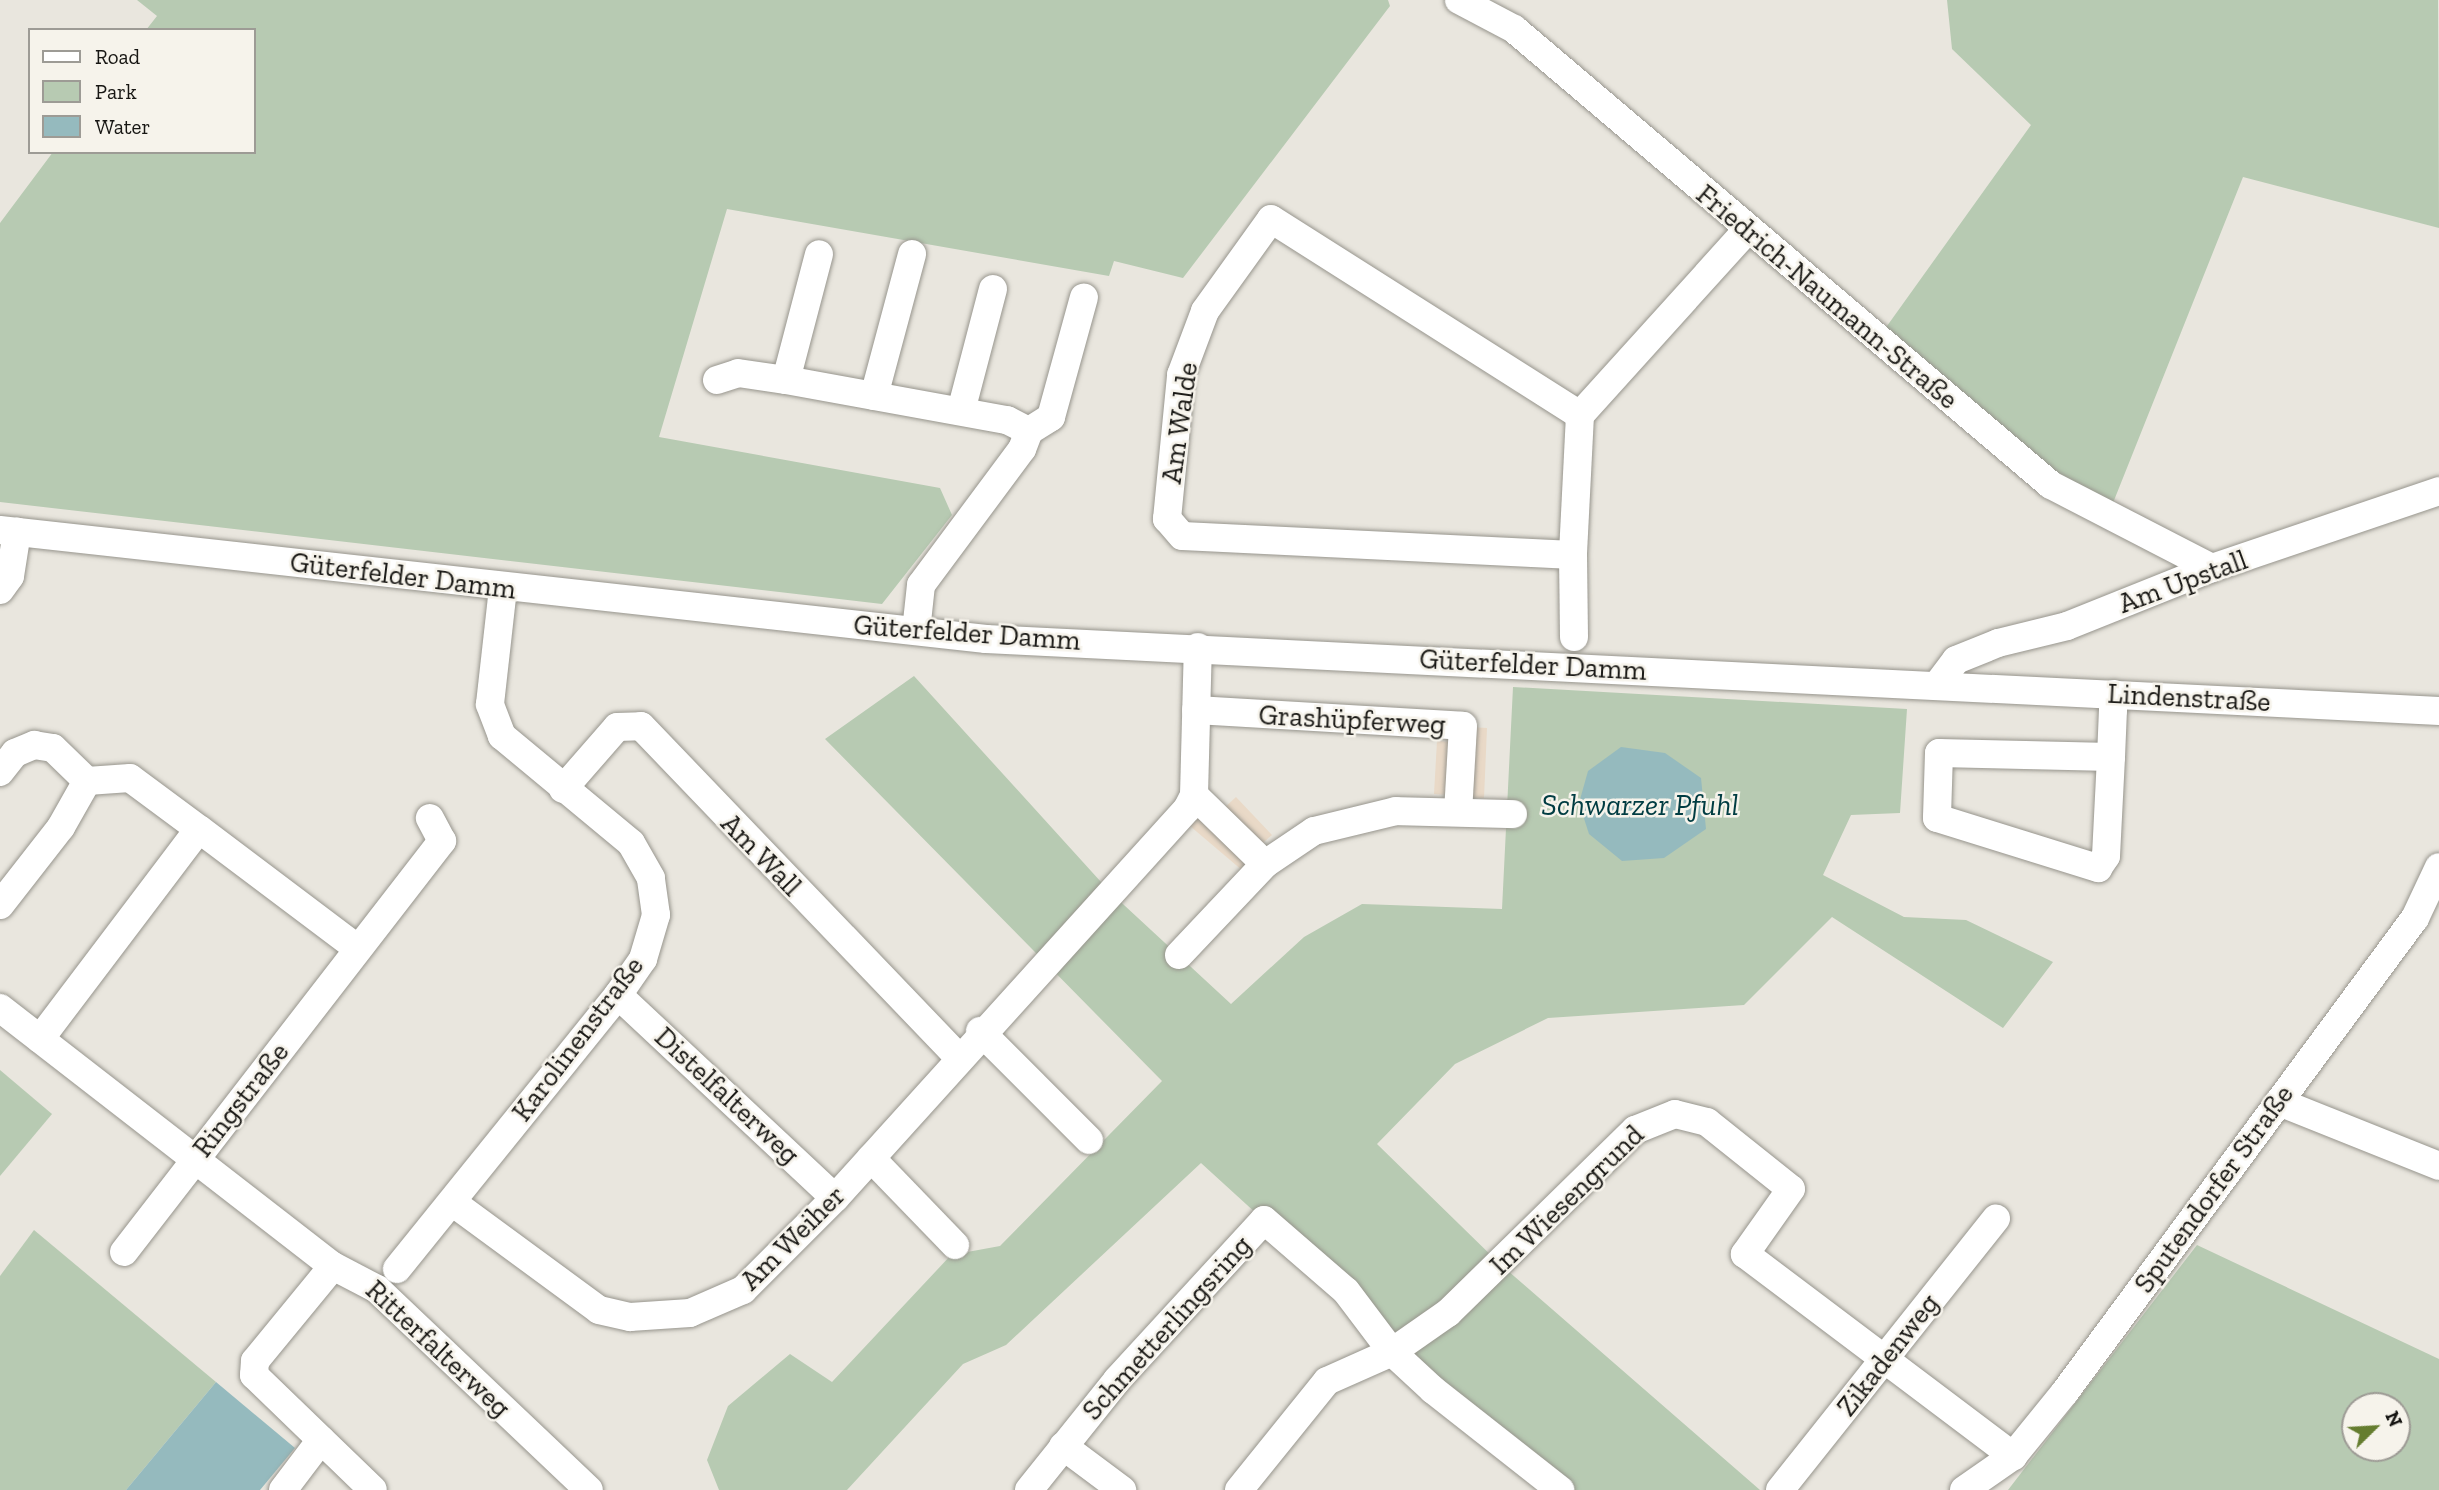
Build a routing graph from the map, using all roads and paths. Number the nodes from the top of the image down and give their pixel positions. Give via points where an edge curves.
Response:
1 (1459, 0) edge
2 (1747, 230) junction
3 (819, 254) dead end
4 (912, 254) dead end
5 (993, 289) dead end
6 (1084, 297) dead end
7 (717, 380) dead end
8 (786, 380) junction
9 (874, 396) junction
10 (961, 411) junction
11 (1580, 415) junction
12 (1029, 431) junction
13 (2439, 491) edge
14 (9, 531) edge
15 (1573, 555) junction
16 (2212, 568) junction
17 (503, 588) junction
18 (0, 590) edge
19 (916, 631) junction
20 (1574, 638) dead end
21 (1198, 647) junction
22 (1938, 684) junction
23 (2114, 694) junction
24 (1196, 710) junction
25 (2439, 711) edge
26 (2111, 757) junction
27 (0, 772) edge
28 (88, 780) junction
29 (564, 789) junction
30 (1194, 795) junction
31 (1458, 812) junction
32 (1513, 814) dead end
33 (430, 818) dead end
34 (199, 829) junction
35 (1265, 864) junction
36 (2439, 867) edge
37 (0, 905) edge
38 (357, 948) junction
39 (1179, 955) dead end
40 (618, 995) junction
41 (0, 1008) edge
42 (980, 1031) junction
43 (40, 1039) junction
44 (958, 1056) junction
45 (2279, 1102) junction
46 (1089, 1140) dead end
47 (871, 1158) junction
48 (203, 1165) junction
49 (2439, 1166) edge
50 (835, 1198) junction
51 (452, 1202) junction
52 (1996, 1218) dead end
53 (955, 1245) dead end
54 (124, 1252) dead end
55 (333, 1266) junction
56 (397, 1269) dead end
57 (1392, 1352) junction
58 (1887, 1357) junction
59 (321, 1440) junction
60 (1063, 1446) junction
61 (2013, 1456) junction
62 (1245, 1488) edge
63 (283, 1490) edge
64 (373, 1490) edge
65 (589, 1490) edge
66 (1029, 1490) edge
67 (1122, 1490) edge
68 (1560, 1490) edge
69 (1780, 1490) edge
70 (1964, 1490) edge

1 - 2 street, Friedrich-Naumann-Straße via 1514,29
2 - 11 street
2 - 16 street, Friedrich-Naumann-Straße via 2051,485
3 - 8 street
4 - 9 street
5 - 10 street
6 - 12 street via 1051,417
7 - 8 street via 738,373
8 - 9 street
9 - 10 street
10 - 12 street
11 - 15 street
11 - 15 street, Am Walde via 1271,219 1205,311 1181,375 1167,519 1182,536
12 - 19 street via 1022,449 921,585
13 - 16 street, Am Upstall
14 - 17 street, Güterfelder Damm
14 - 18 street via 10,576
15 - 20 street
16 - 22 street, Am Upstall via 2067,626 1956,660
17 - 19 street, Güterfelder Damm
17 - 29 street, Karolinenstraße via 490,704 511,747
19 - 21 street, Güterfelder Damm
21 - 22 street, Güterfelder Damm
21 - 24 street
22 - 23 street, Lindenstraße
23 - 25 street, Lindenstraße
23 - 26 street
24 - 30 street
24 - 31 street, Grashüpferweg via 1463,726
26 - 26 street via 2106,856 2098,868 1937,818 1939,753
27 - 28 street via 15,753 34,745 53,748
28 - 34 street via 130,778
28 - 37 street via 61,827
29 - 40 street, Karolinenstraße via 631,843 651,878 656,915 643,959
29 - 44 street, Am Wall via 617,727 641,726
30 - 35 street
30 - 42 street, Am Weiher
31 - 32 street
31 - 35 street via 1355,816 1314,831
33 - 38 street, Ringstraße via 442,841
34 - 38 street
34 - 43 street
35 - 39 street
36 - 45 street, Sputendorfer Straße via 2415,919
38 - 48 street, Ringstraße
40 - 50 street, Distelfalterweg
40 - 51 street, Karolinenstraße
41 - 43 street, Ritterfalterweg
42 - 44 street, Am Weiher
42 - 46 street
43 - 48 street, Ritterfalterweg
44 - 47 street, Am Weiher
45 - 49 street
45 - 61 street, Sputendorfer Straße
47 - 50 street, Am Weiher
47 - 53 street
48 - 54 street, Ringstraße
48 - 55 street, Ritterfalterweg
50 - 51 street, Am Weiher via 764,1273 720,1304 630,1317 599,1310 565,1290
51 - 56 street, Karolinenstraße
52 - 58 street, Zikadenweg
55 - 59 street via 255,1361 254,1375
55 - 65 street, Ritterfalterweg via 377,1289
57 - 58 street, Im Wiesengrund via 1448,1313 1635,1130 1675,1114 1707,1122 1791,1189 1745,1254
57 - 60 street, Schmetterlingsring via 1346,1291 1264,1220
57 - 62 street, Im Wiesengrund via 1327,1381
57 - 68 street, Schmetterlingsring
58 - 61 street, Im Wiesengrund
58 - 69 street, Zikadenweg
59 - 63 street
59 - 64 street
60 - 66 street, Schmetterlingsring
60 - 67 street
61 - 70 street, Sputendorfer Straße

